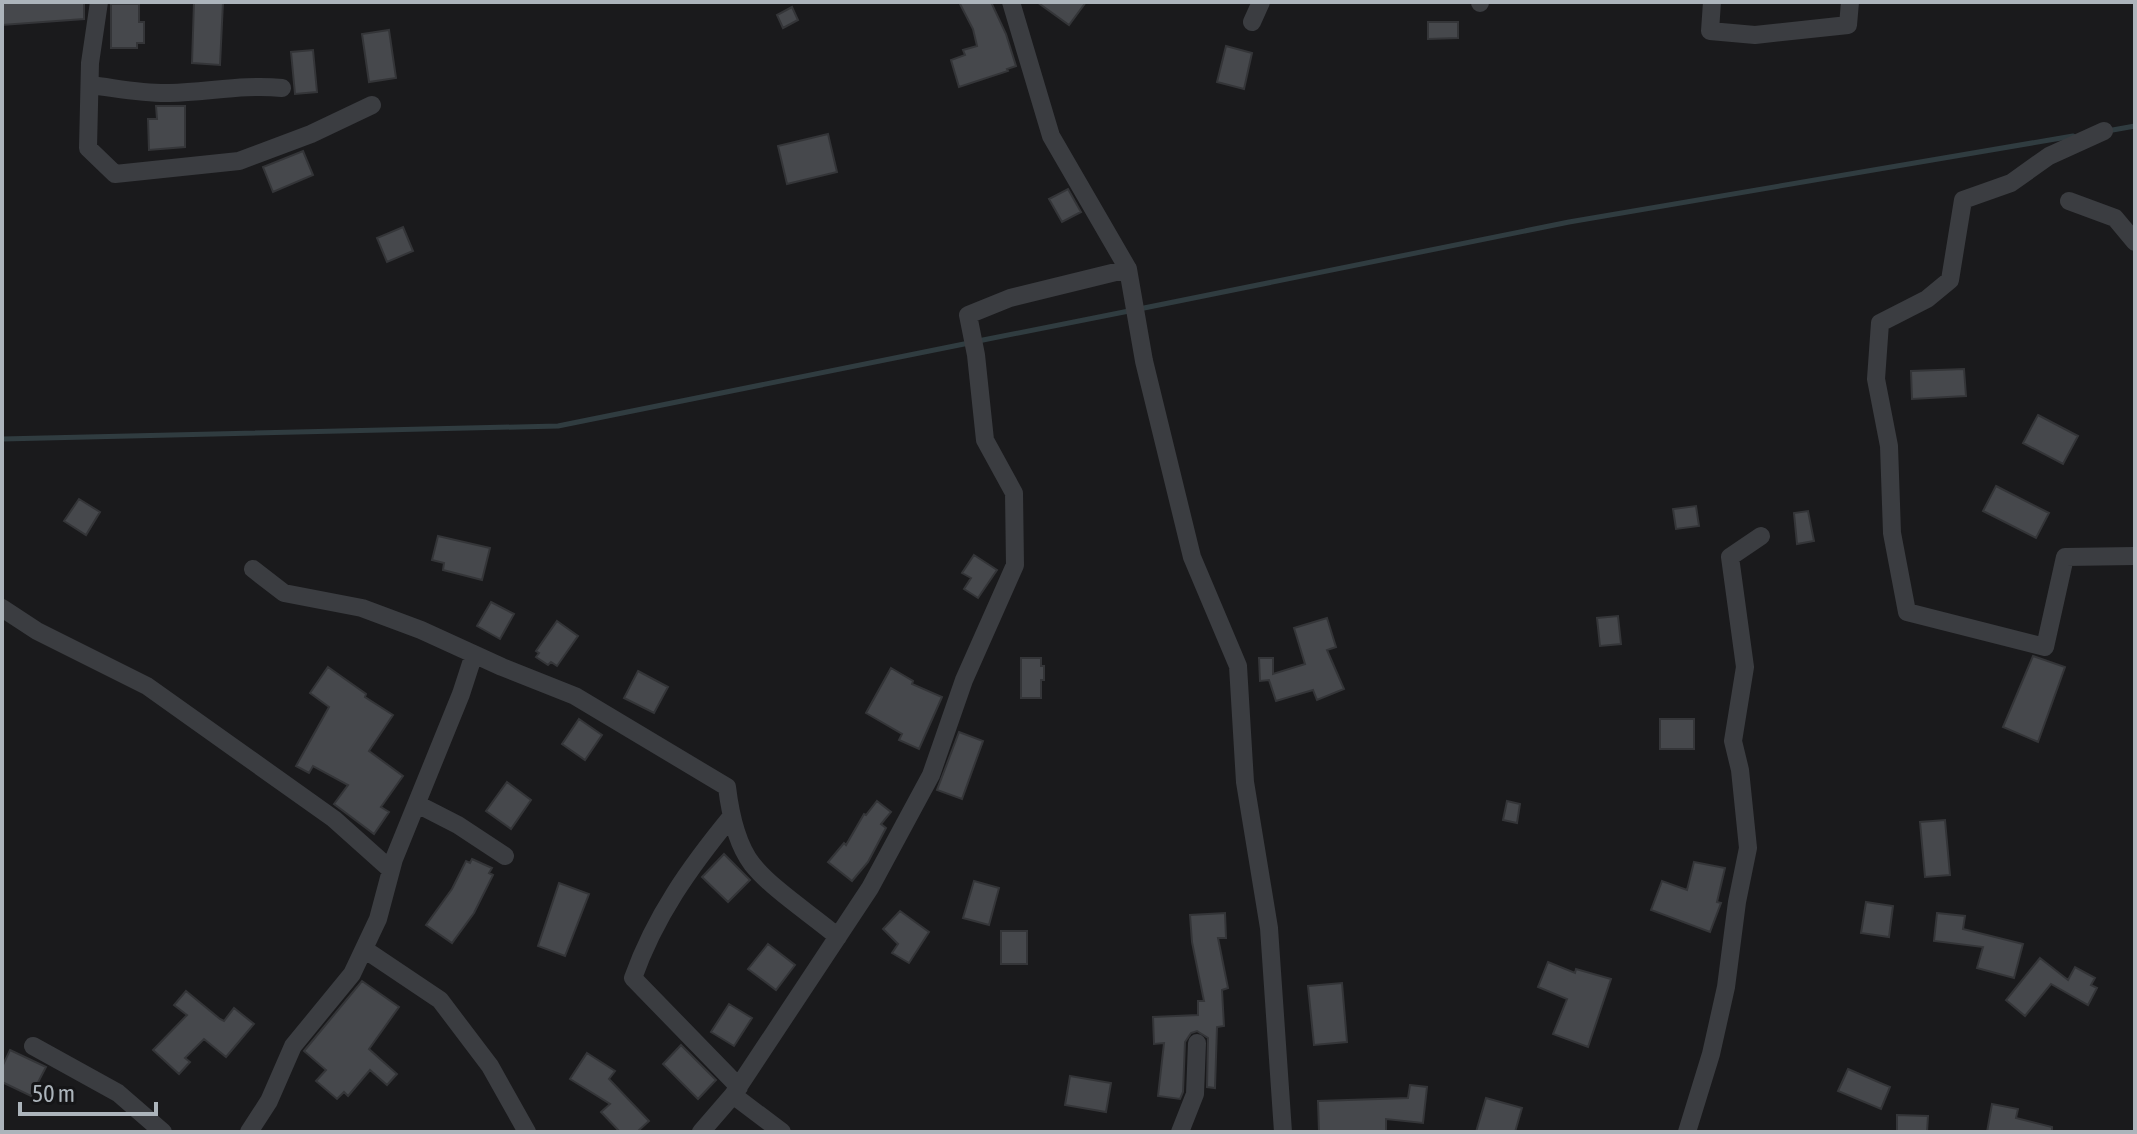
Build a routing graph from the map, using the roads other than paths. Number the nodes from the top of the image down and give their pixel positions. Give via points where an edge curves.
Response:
1 (99, 2) edge
2 (1011, 2) edge
3 (1261, 2) edge
4 (1712, 2) edge
5 (1850, 2) edge
6 (1252, 22) dead end
7 (90, 85) junction
8 (282, 88) dead end
9 (372, 105) dead end
10 (2104, 131) dead end
11 (2069, 201) dead end
12 (2135, 242) edge
13 (1128, 269) junction
14 (1761, 536) dead end
15 (2135, 556) edge
16 (253, 569) dead end
17 (2, 608) edge
18 (474, 654) junction
19 (417, 804) junction
20 (731, 817) junction
21 (505, 856) dead end
22 (391, 870) junction
23 (838, 937) junction
24 (364, 949) junction
25 (1197, 1043) dead end
26 (33, 1046) dead end
27 (736, 1091) junction
28 (163, 1132) edge
29 (249, 1132) edge
30 (527, 1132) edge
31 (701, 1132) edge
32 (782, 1132) edge
33 (1180, 1132) edge
34 (1283, 1132) edge
35 (1687, 1132) edge

1 - 7 street
2 - 13 street via 1051,136
3 - 6 street
4 - 5 street via 1710,31 1755,35 1848,25
7 - 8 street via 165,93 254,85
7 - 9 street via 88,148 115,174 239,161
10 - 15 street via 2049,156 2011,183 1963,200 1950,280 1927,299 1880,323 1876,379 1889,446 1892,533 1907,612 2045,647 2065,557
11 - 12 street via 2115,218
13 - 23 street via 1010,298 968,315 985,440 1014,493 1015,565 964,680 931,775
13 - 34 street via 1144,361 1192,557 1238,666 1245,782 1269,928
14 - 35 street via 1730,557 1745,667 1733,741 1748,848 1726,987
16 - 18 street via 284,593 362,608
17 - 22 street via 147,686 334,819
18 - 19 street
18 - 20 street via 575,696 672,752 727,787
19 - 21 street
19 - 22 street
20 - 23 street via 750,862
20 - 27 street via 697,858 647,938 633,978
22 - 24 street
23 - 27 street
24 - 29 street via 352,974 293,1046
24 - 30 street via 440,1000 490,1066
25 - 33 street via 1195,1094
26 - 28 street via 118,1093
27 - 31 street
27 - 32 street

